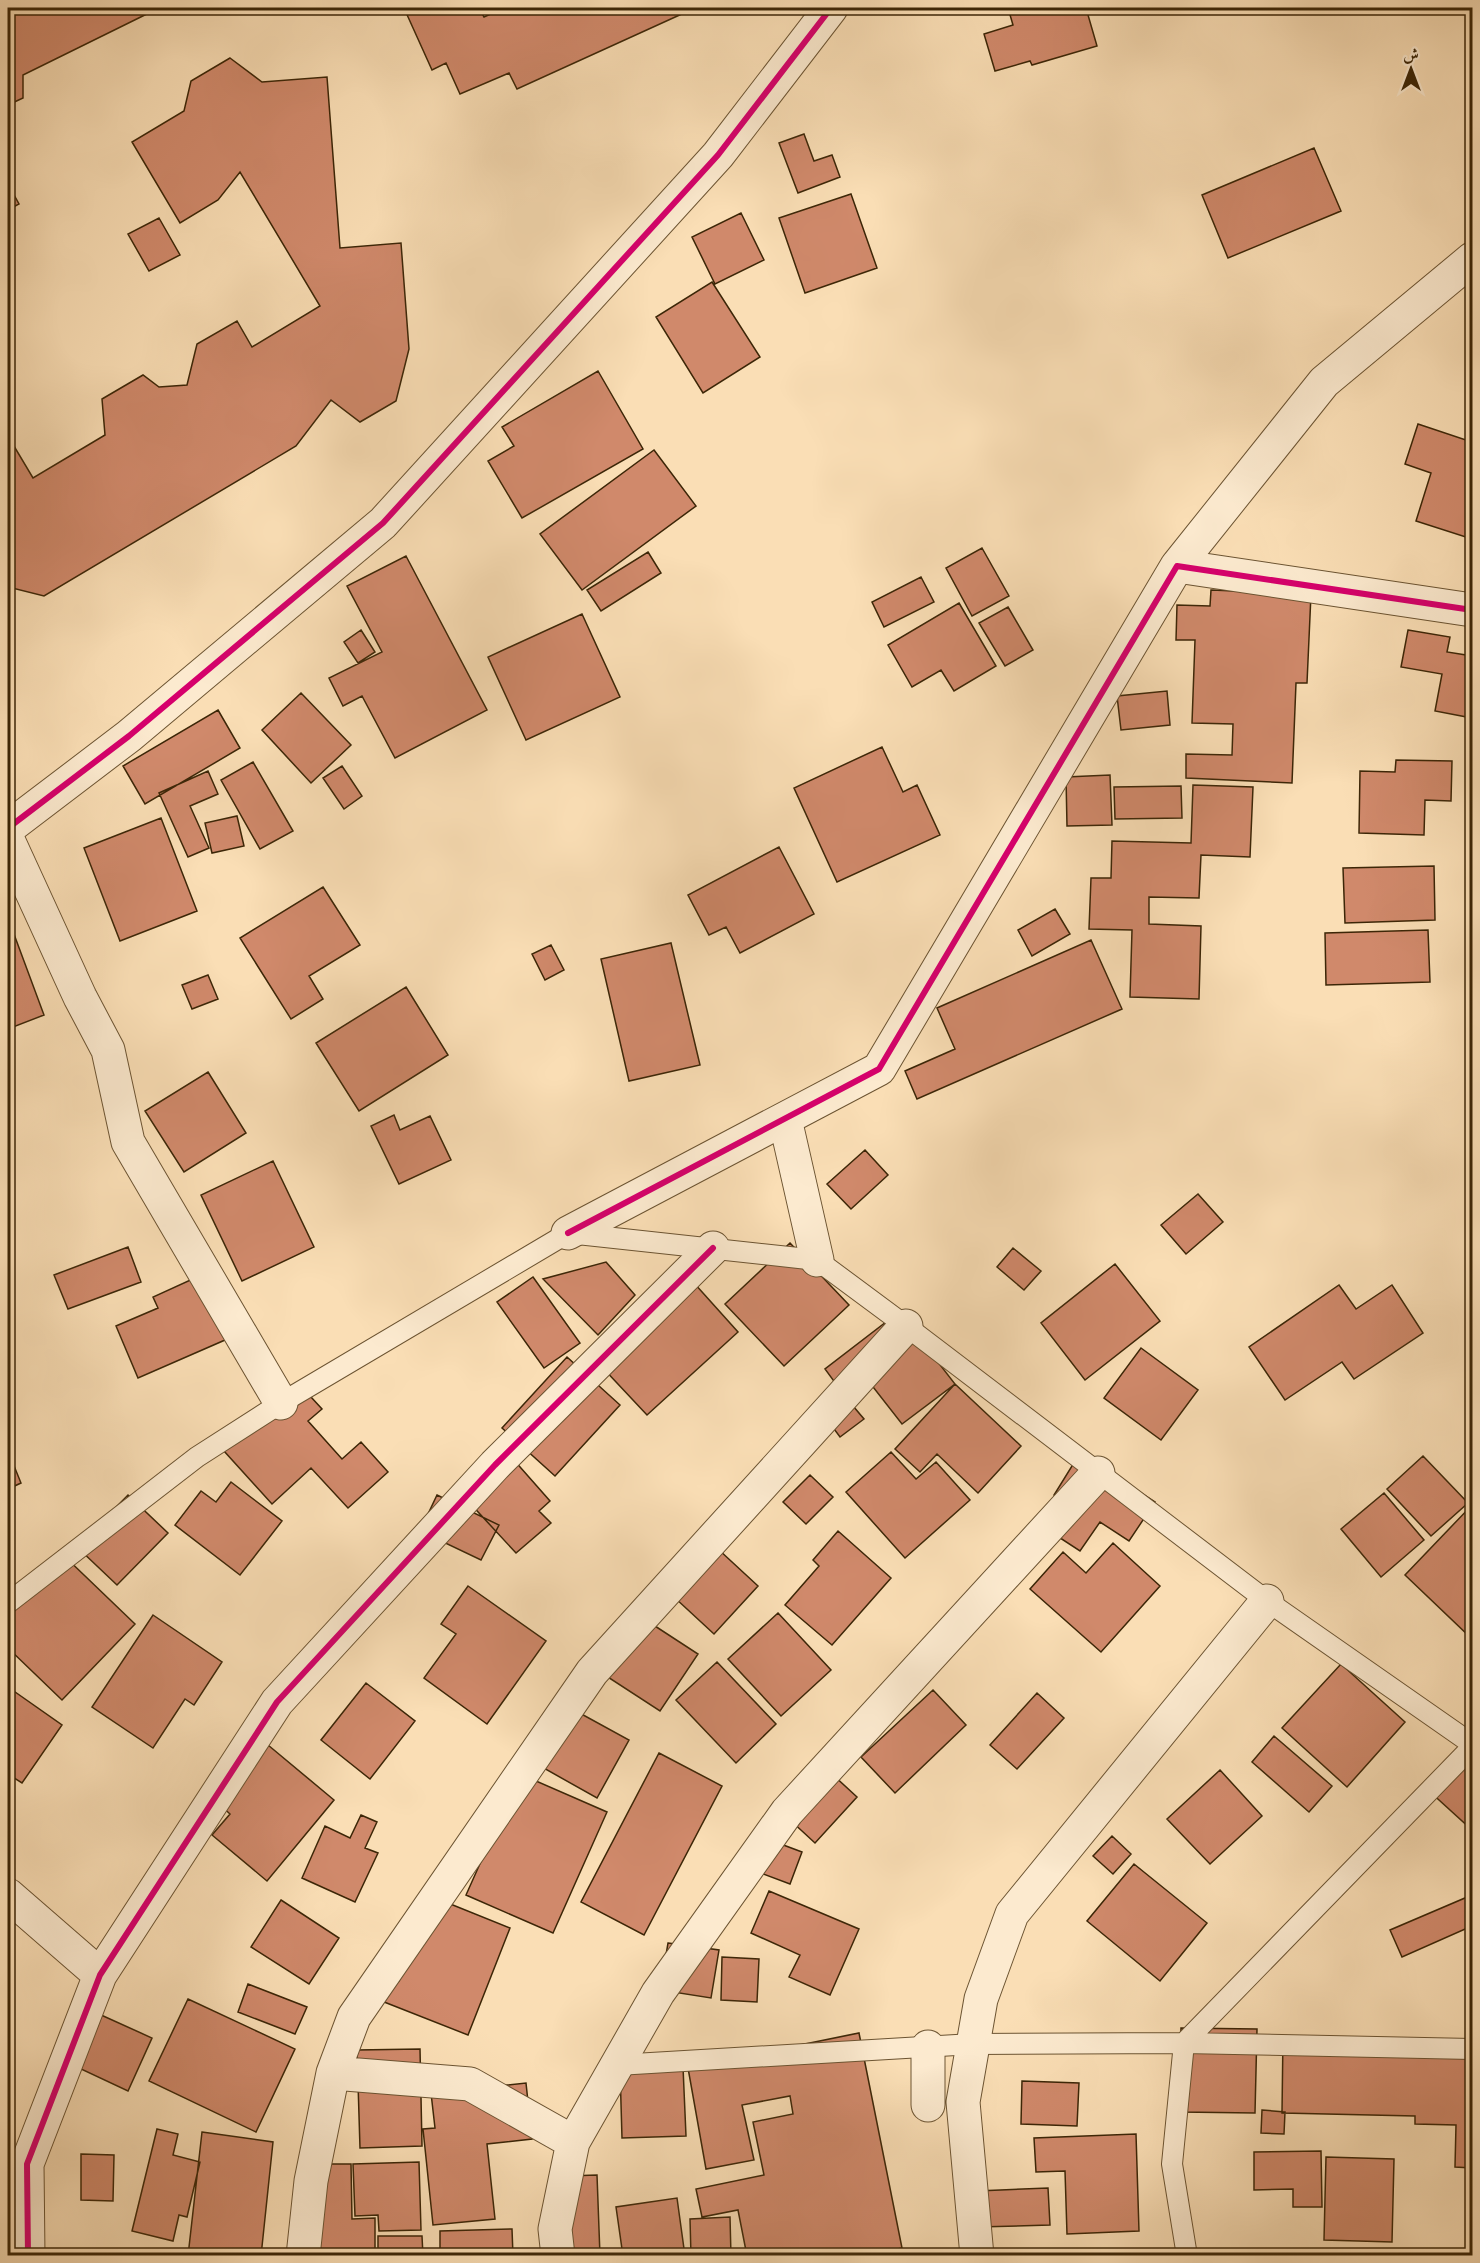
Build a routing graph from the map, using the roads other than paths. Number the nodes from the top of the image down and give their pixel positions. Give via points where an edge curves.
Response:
1 (831, 8) edge
2 (1473, 259) edge
3 (1177, 566) junction
4 (1473, 610) edge
5 (8, 828) edge
6 (8, 840) edge
7 (785, 1119) junction
8 (568, 1233) junction
9 (713, 1248) junction
10 (817, 1260) junction
11 (906, 1326) junction
12 (281, 1403) junction
13 (1098, 1473) junction
14 (1267, 1601) junction
15 (8, 1603) edge
16 (1473, 1746) edge
17 (8, 1895) edge
18 (100, 1975) junction
19 (1184, 2043) junction
20 (973, 2044) junction
21 (928, 2047) junction
22 (1473, 2049) edge
23 (617, 2065) junction
24 (333, 2073) junction
25 (928, 2105) dead end
26 (573, 2142) junction
27 (28, 2256) edge
28 (303, 2256) edge
29 (558, 2256) edge
30 (977, 2256) edge
31 (1187, 2256) edge

1 - 5 street via 718,155 383,523 129,736
2 - 3 street via 1324,382
3 - 4 street
3 - 7 street via 879,1069
6 - 12 street via 108,1050 128,1142
7 - 8 street
7 - 10 street
8 - 9 lane
8 - 12 lane
9 - 10 lane
9 - 18 street via 495,1465 277,1702
10 - 11 lane
11 - 13 lane
11 - 24 street via 591,1672 354,2017
12 - 15 lane via 197,1457
13 - 14 lane
13 - 23 street via 787,1812 658,1993
14 - 16 lane
14 - 20 street via 1012,1914 981,1999
16 - 19 lane
17 - 18 street
18 - 27 street via 27,2164
19 - 20 lane
19 - 22 lane
19 - 31 lane via 1172,2164
20 - 21 lane
20 - 30 street via 963,2102
21 - 23 lane
21 - 25 street
23 - 26 street
24 - 26 street via 470,2084
24 - 28 street via 311,2181
26 - 29 street via 555,2229

